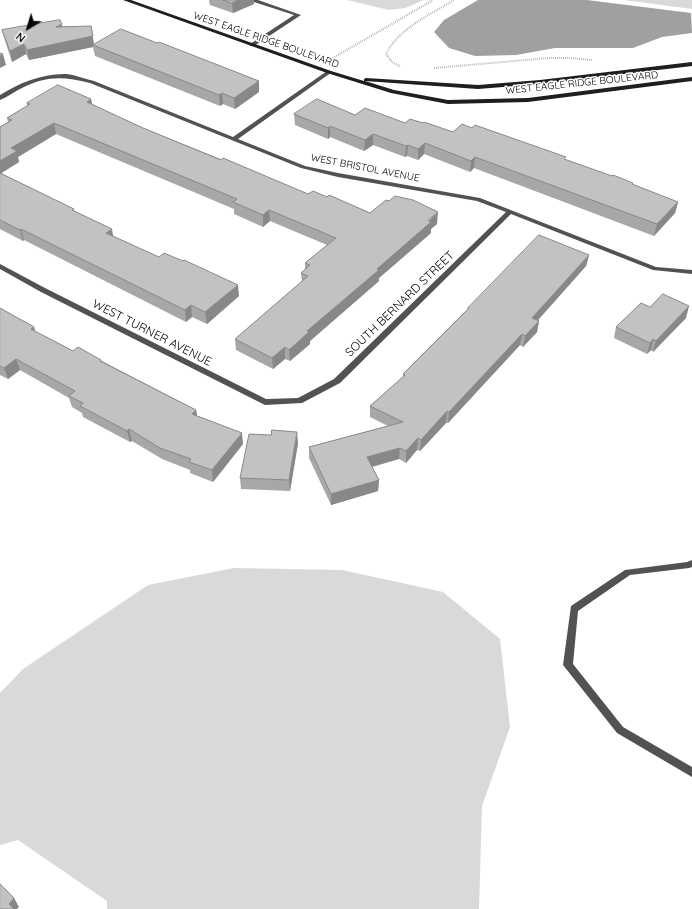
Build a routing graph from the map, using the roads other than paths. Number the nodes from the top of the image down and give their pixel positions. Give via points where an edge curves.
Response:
1 (126, 0) edge
2 (256, 1) dead end
3 (252, 45) junction
4 (692, 64) edge
5 (330, 72) junction
6 (356, 79) junction
7 (692, 79) edge
8 (0, 98) edge
9 (233, 139) junction
10 (510, 212) junction
11 (0, 266) edge
12 (692, 272) edge
13 (299, 401) joint
14 (692, 563) edge
15 (692, 772) edge

1 - 3 street, WEST EAGLE RIDGE BOULEVARD
2 - 3 street via 298,15
3 - 5 street, WEST EAGLE RIDGE BOULEVARD
4 - 6 street, WEST EAGLE RIDGE BOULEVARD via 478,87
5 - 6 street, WEST EAGLE RIDGE BOULEVARD
5 - 9 street
6 - 7 street, WEST EAGLE RIDGE BOULEVARD via 393,92 448,102 528,100
8 - 9 street, WEST BRISTOL AVENUE via 37,79 65,76 92,82
9 - 10 street, WEST BRISTOL AVENUE via 303,167 478,199
10 - 12 street, WEST BRISTOL AVENUE via 655,269
10 - 13 street, SOUTH BERNARD STREET via 337,381
11 - 13 street, WEST TURNER AVENUE via 265,402
14 - 15 street via 628,572 574,609 568,665 620,730

